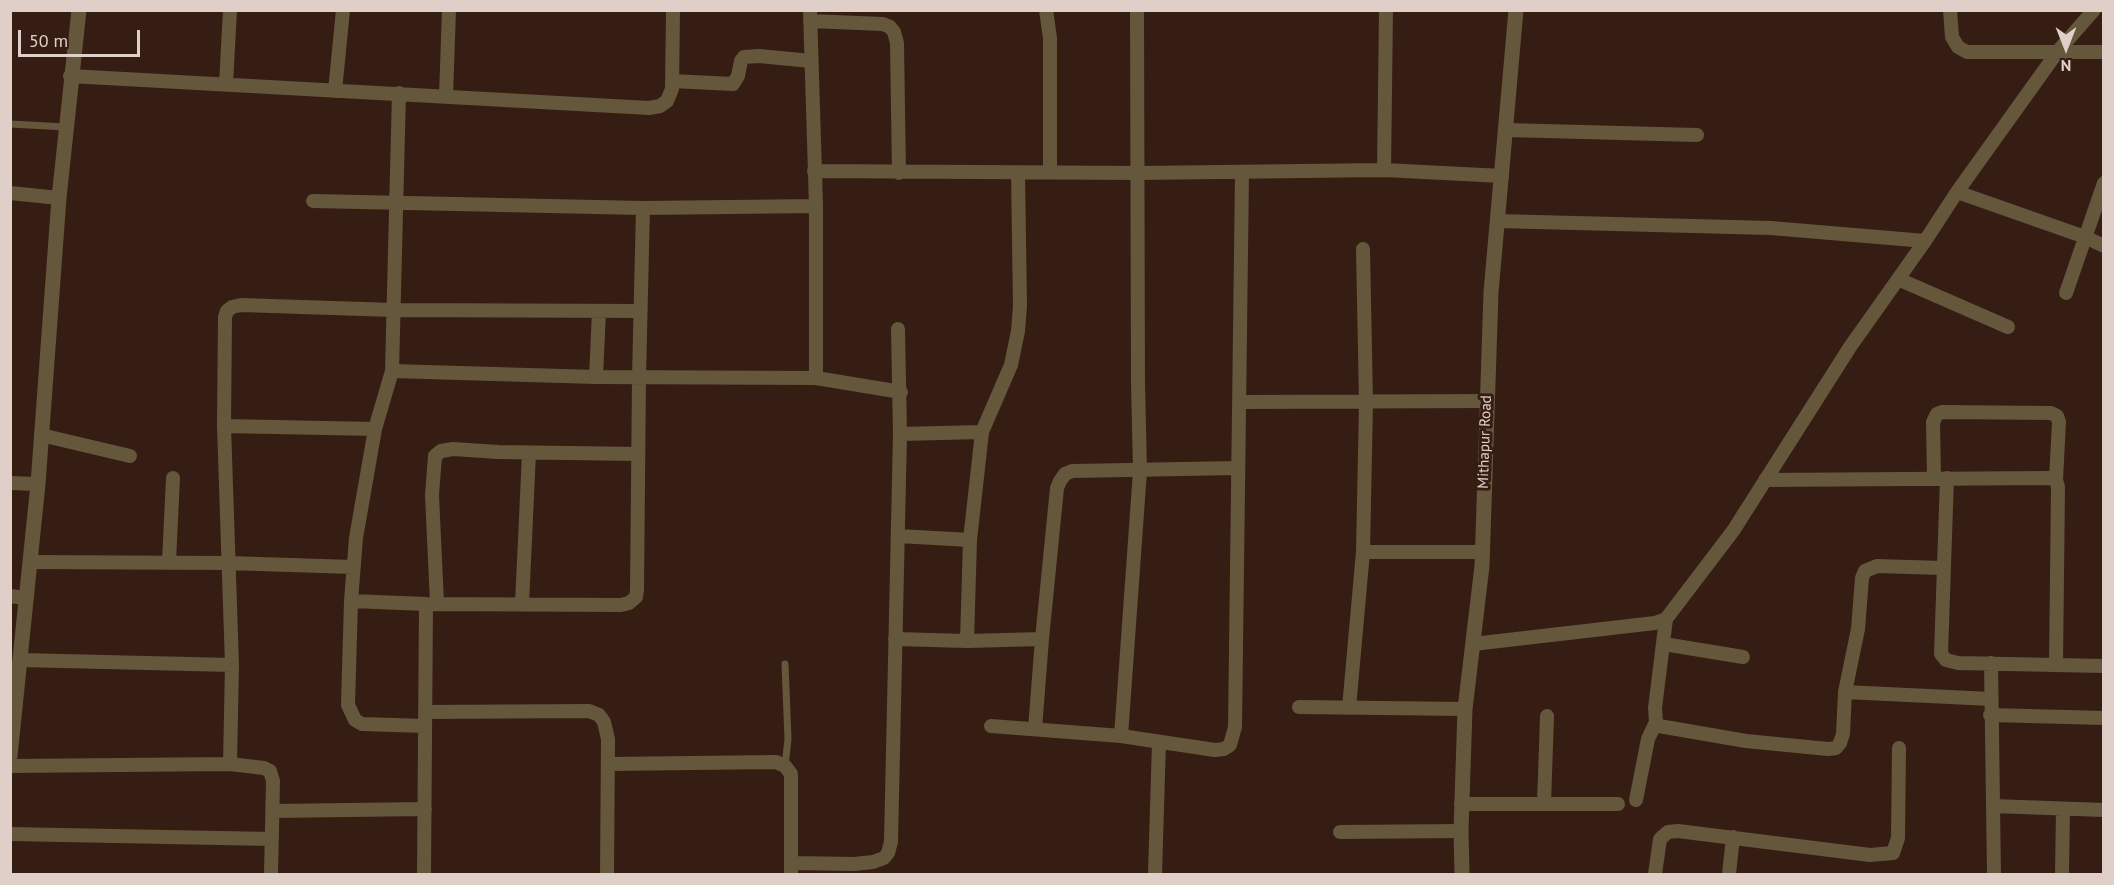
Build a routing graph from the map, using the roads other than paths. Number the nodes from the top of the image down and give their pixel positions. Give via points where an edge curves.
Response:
1 (79, 10) edge
2 (230, 10) edge
3 (343, 10) edge
4 (449, 10) edge
5 (673, 10) edge
6 (1046, 10) edge
7 (1137, 10) edge
8 (1386, 10) edge
9 (1516, 10) edge
10 (1950, 10) edge
11 (2094, 10) edge
12 (810, 16) edge
13 (2058, 51) junction
14 (2103, 52) edge
15 (812, 61) junction
16 (70, 76) junction
17 (672, 81) junction
18 (226, 84) junction
19 (335, 91) junction
20 (399, 93) junction
21 (446, 96) junction
22 (10, 124) edge
23 (66, 127) junction
24 (1506, 130) junction
25 (1696, 135) dead end
26 (1384, 170) junction
27 (814, 171) junction
28 (1050, 172) junction
29 (899, 173) junction
30 (1018, 173) junction
31 (1139, 173) junction
32 (1242, 173) junction
33 (1502, 176) junction
34 (2103, 186) edge
35 (1957, 192) junction
36 (10, 193) edge
37 (59, 198) junction
38 (313, 201) dead end
39 (395, 203) junction
40 (816, 206) junction
41 (643, 208) junction
42 (1497, 221) junction
43 (2085, 237) junction
44 (1925, 241) junction
45 (2103, 246) edge
46 (1363, 249) dead end
47 (1898, 279) junction
48 (2066, 293) dead end
49 (393, 310) junction
50 (598, 311) junction
51 (640, 311) junction
52 (2008, 327) dead end
53 (898, 329) dead end
54 (392, 371) junction
55 (596, 377) junction
56 (639, 377) junction
57 (816, 378) junction
58 (900, 392) junction
59 (1486, 401) junction
60 (1240, 402) junction
61 (1366, 403) junction
62 (224, 426) junction
63 (375, 429) junction
64 (982, 432) junction
65 (900, 434) junction
66 (41, 435) junction
67 (529, 453) junction
68 (638, 454) junction
69 (130, 456) dead end
70 (1238, 468) junction
71 (1140, 471) junction
72 (173, 478) dead end
73 (1940, 478) junction
74 (1765, 480) junction
75 (2056, 480) junction
76 (10, 483) edge
77 (38, 484) junction
78 (898, 536) junction
79 (970, 540) junction
80 (1363, 552) junction
81 (1482, 552) junction
82 (30, 562) junction
83 (169, 562) junction
84 (228, 563) junction
85 (353, 567) junction
86 (1943, 568) junction
87 (10, 596) edge
88 (26, 598) junction
89 (351, 601) junction
90 (431, 604) junction
91 (522, 604) junction
92 (1666, 619) junction
93 (895, 639) junction
94 (1042, 639) junction
95 (968, 641) junction
96 (1473, 644) junction
97 (1664, 644) junction
98 (1743, 657) dead end
99 (20, 660) junction
100 (1991, 663) junction
101 (785, 664) dead end
102 (232, 665) junction
103 (2056, 665) junction
104 (2103, 666) edge
105 (1845, 692) junction
106 (1991, 699) junction
107 (1299, 707) dead end
108 (1349, 708) junction
109 (1465, 709) junction
110 (425, 712) junction
111 (1990, 715) junction
112 (1547, 716) dead end
113 (2103, 718) edge
114 (1656, 722) junction
115 (425, 726) junction
116 (992, 726) dead end
117 (1035, 729) junction
118 (1122, 736) junction
119 (11, 739) edge
120 (1160, 742) junction
121 (1899, 748) dead end
122 (10, 756) edge
123 (230, 764) junction
124 (609, 764) junction
125 (10, 766) edge
126 (785, 766) junction
127 (1636, 800) dead end
128 (1461, 804) junction
129 (1544, 804) junction
130 (1618, 804) dead end
131 (1993, 806) junction
132 (425, 809) junction
133 (2062, 809) junction
134 (2103, 810) edge
135 (273, 811) junction
136 (1461, 831) junction
137 (1340, 832) dead end
138 (10, 834) edge
139 (1733, 837) junction
140 (272, 839) junction
141 (791, 869) edge
142 (271, 874) edge
143 (424, 874) edge
144 (607, 874) edge
145 (1155, 874) edge
146 (1462, 874) edge
147 (1655, 874) edge
148 (1729, 874) edge
149 (1994, 874) edge
150 (2062, 874) edge

1 - 16 street
2 - 18 street
3 - 19 street
4 - 21 street
5 - 17 street
6 - 28 street via 1050,38
7 - 31 street
8 - 26 street
9 - 24 street, Mithapur Road
10 - 13 street via 1952,37 1967,52
11 - 13 street
12 - 15 street
12 - 29 street via 883,24 894,32
13 - 14 street
13 - 35 street
15 - 17 street via 750,56 741,61 733,84
15 - 27 street
16 - 18 street
16 - 23 street
17 - 21 street via 667,101 649,108
18 - 19 street
19 - 20 street
20 - 21 street
20 - 39 street
22 - 23 lane
23 - 37 street
24 - 25 street
24 - 33 street, Mithapur Road
26 - 32 street
26 - 33 street
27 - 29 street
27 - 40 street
28 - 30 street
28 - 31 street
29 - 30 street
30 - 64 street via 1018,331 1011,365
31 - 32 street
31 - 71 street
32 - 60 street
33 - 42 street, Mithapur Road
34 - 43 street
35 - 43 street
35 - 44 street
36 - 37 street
37 - 66 street
38 - 39 street
39 - 41 street
39 - 49 street
40 - 41 street
40 - 57 street
41 - 51 street
42 - 44 street via 1771,228
42 - 59 street, Mithapur Road
43 - 45 street
43 - 48 street
44 - 47 street
46 - 61 street
47 - 52 street
47 - 74 street via 1850,346
49 - 50 street
49 - 54 street
49 - 62 street via 232,307 225,317
50 - 51 street
50 - 55 street
51 - 56 street
53 - 58 street
54 - 55 street
54 - 63 street
55 - 56 street
56 - 57 street
56 - 68 street
57 - 58 street
58 - 65 street
59 - 61 street
59 - 81 street, Mithapur Road
60 - 61 street
60 - 70 street
61 - 80 street
62 - 63 street
62 - 84 street
63 - 85 street
64 - 65 street
64 - 79 street
65 - 78 street
66 - 69 street
66 - 77 street
67 - 68 street
67 - 90 street via 453,449 435,456
67 - 91 street
68 - 91 street via 636,597 621,606
70 - 71 street
70 - 120 street via 1235,728 1230,745 1224,749
71 - 94 street via 1072,471 1060,481
71 - 118 street
72 - 83 street
73 - 74 street
73 - 75 street
73 - 75 street via 1933,422 1937,414 2051,413 2059,422
73 - 86 street
74 - 92 street via 1733,531
75 - 103 street
76 - 77 street
77 - 82 street
78 - 79 street
78 - 93 street
79 - 95 street
80 - 81 street
80 - 108 street
81 - 96 street, Mithapur Road
82 - 83 street
82 - 88 street
83 - 84 street
84 - 85 street
84 - 102 street
85 - 89 street
86 - 100 street via 1941,654 1958,663
86 - 105 street via 1877,566 1865,571
87 - 88 street
88 - 99 street
89 - 90 street
89 - 115 street via 348,705 352,716 362,724
90 - 91 street
90 - 110 street
92 - 96 street
92 - 97 street
93 - 95 street
93 - 141 street via 888,853 873,862
94 - 95 street
94 - 117 street
96 - 109 street, Mithapur Road
97 - 98 street
97 - 114 street
99 - 102 street
99 - 119 street
100 - 103 street
100 - 106 street
101 - 126 lane
102 - 123 street
103 - 104 street
105 - 106 street
105 - 114 street via 1843,734 1836,748 1746,741 1664,728
106 - 111 street
107 - 108 street
108 - 109 street
109 - 128 street, Mithapur Road
110 - 115 street
110 - 124 street via 589,711 604,722
111 - 113 street
111 - 131 street
112 - 129 street
114 - 127 street via 1648,739
115 - 132 street
116 - 117 street
117 - 118 street
118 - 120 street
119 - 122 street
120 - 145 street
121 - 139 street via 1898,838 1893,853 1870,855
123 - 125 street
123 - 135 street via 270,771
124 - 126 street via 776,762
124 - 144 street
126 - 141 street via 791,774
128 - 129 street
128 - 136 street, Mithapur Road
129 - 130 street
131 - 133 street
131 - 149 street
132 - 135 street
132 - 143 street
133 - 134 street
133 - 150 street
135 - 140 street
136 - 137 street
136 - 146 street, Mithapur Road
138 - 140 street
139 - 147 street via 1668,832 1660,839
139 - 148 street
140 - 142 street

